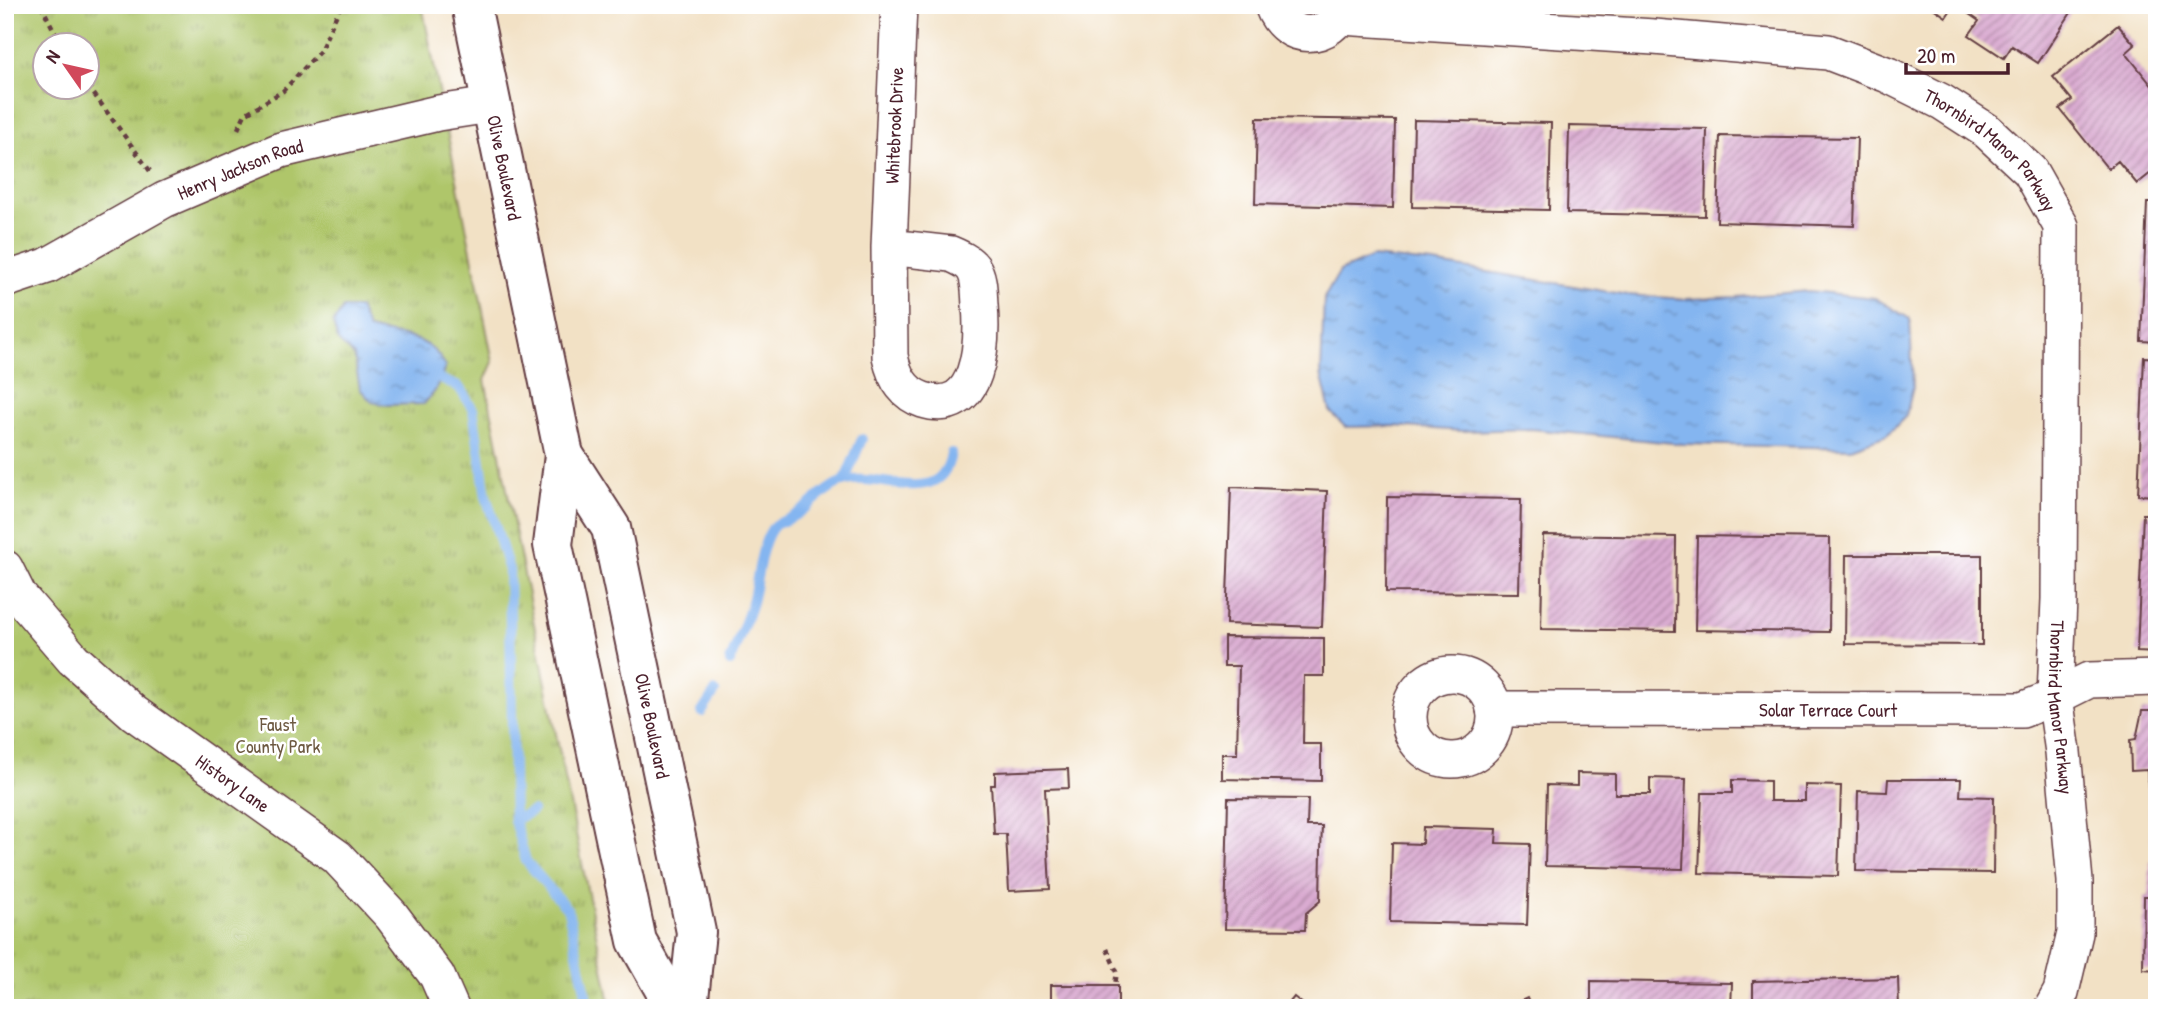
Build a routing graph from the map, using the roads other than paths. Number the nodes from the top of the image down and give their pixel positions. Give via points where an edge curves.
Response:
1 (471, 5) edge
2 (899, 5) edge
3 (1272, 5) edge
4 (1343, 11) edge
5 (490, 105) junction
6 (890, 247) dead end
7 (5, 281) edge
8 (564, 456) junction
9 (5, 568) edge
10 (2157, 678) edge
11 (2055, 697) junction
12 (1494, 709) dead end
13 (451, 1008) edge
14 (675, 1008) edge
15 (688, 1008) edge
16 (2052, 1008) edge

1 - 5 main road, Olive Boulevard
2 - 6 street, Whitebrook Drive
3 - 4 street, Thornbird Manor Parkway via 1283,24 1307,34 1332,26
4 - 11 street, Thornbird Manor Parkway via 1828,52 1942,102 1987,131 2030,171 2061,226
5 - 7 street, Henry Jackson Road via 281,150 164,200 47,265
5 - 8 main road, Olive Boulevard
8 - 14 main road, Olive Boulevard via 553,545 638,941
8 - 15 main road, Olive Boulevard via 611,528 696,932
9 - 13 street, History Lane via 19,596 73,659 134,713 337,857 391,915 438,976
10 - 11 street, Solar Terrace Court via 2089,680
11 - 12 street, Solar Terrace Court via 2022,710
11 - 16 street, Thornbird Manor Parkway via 2075,920 2061,992

